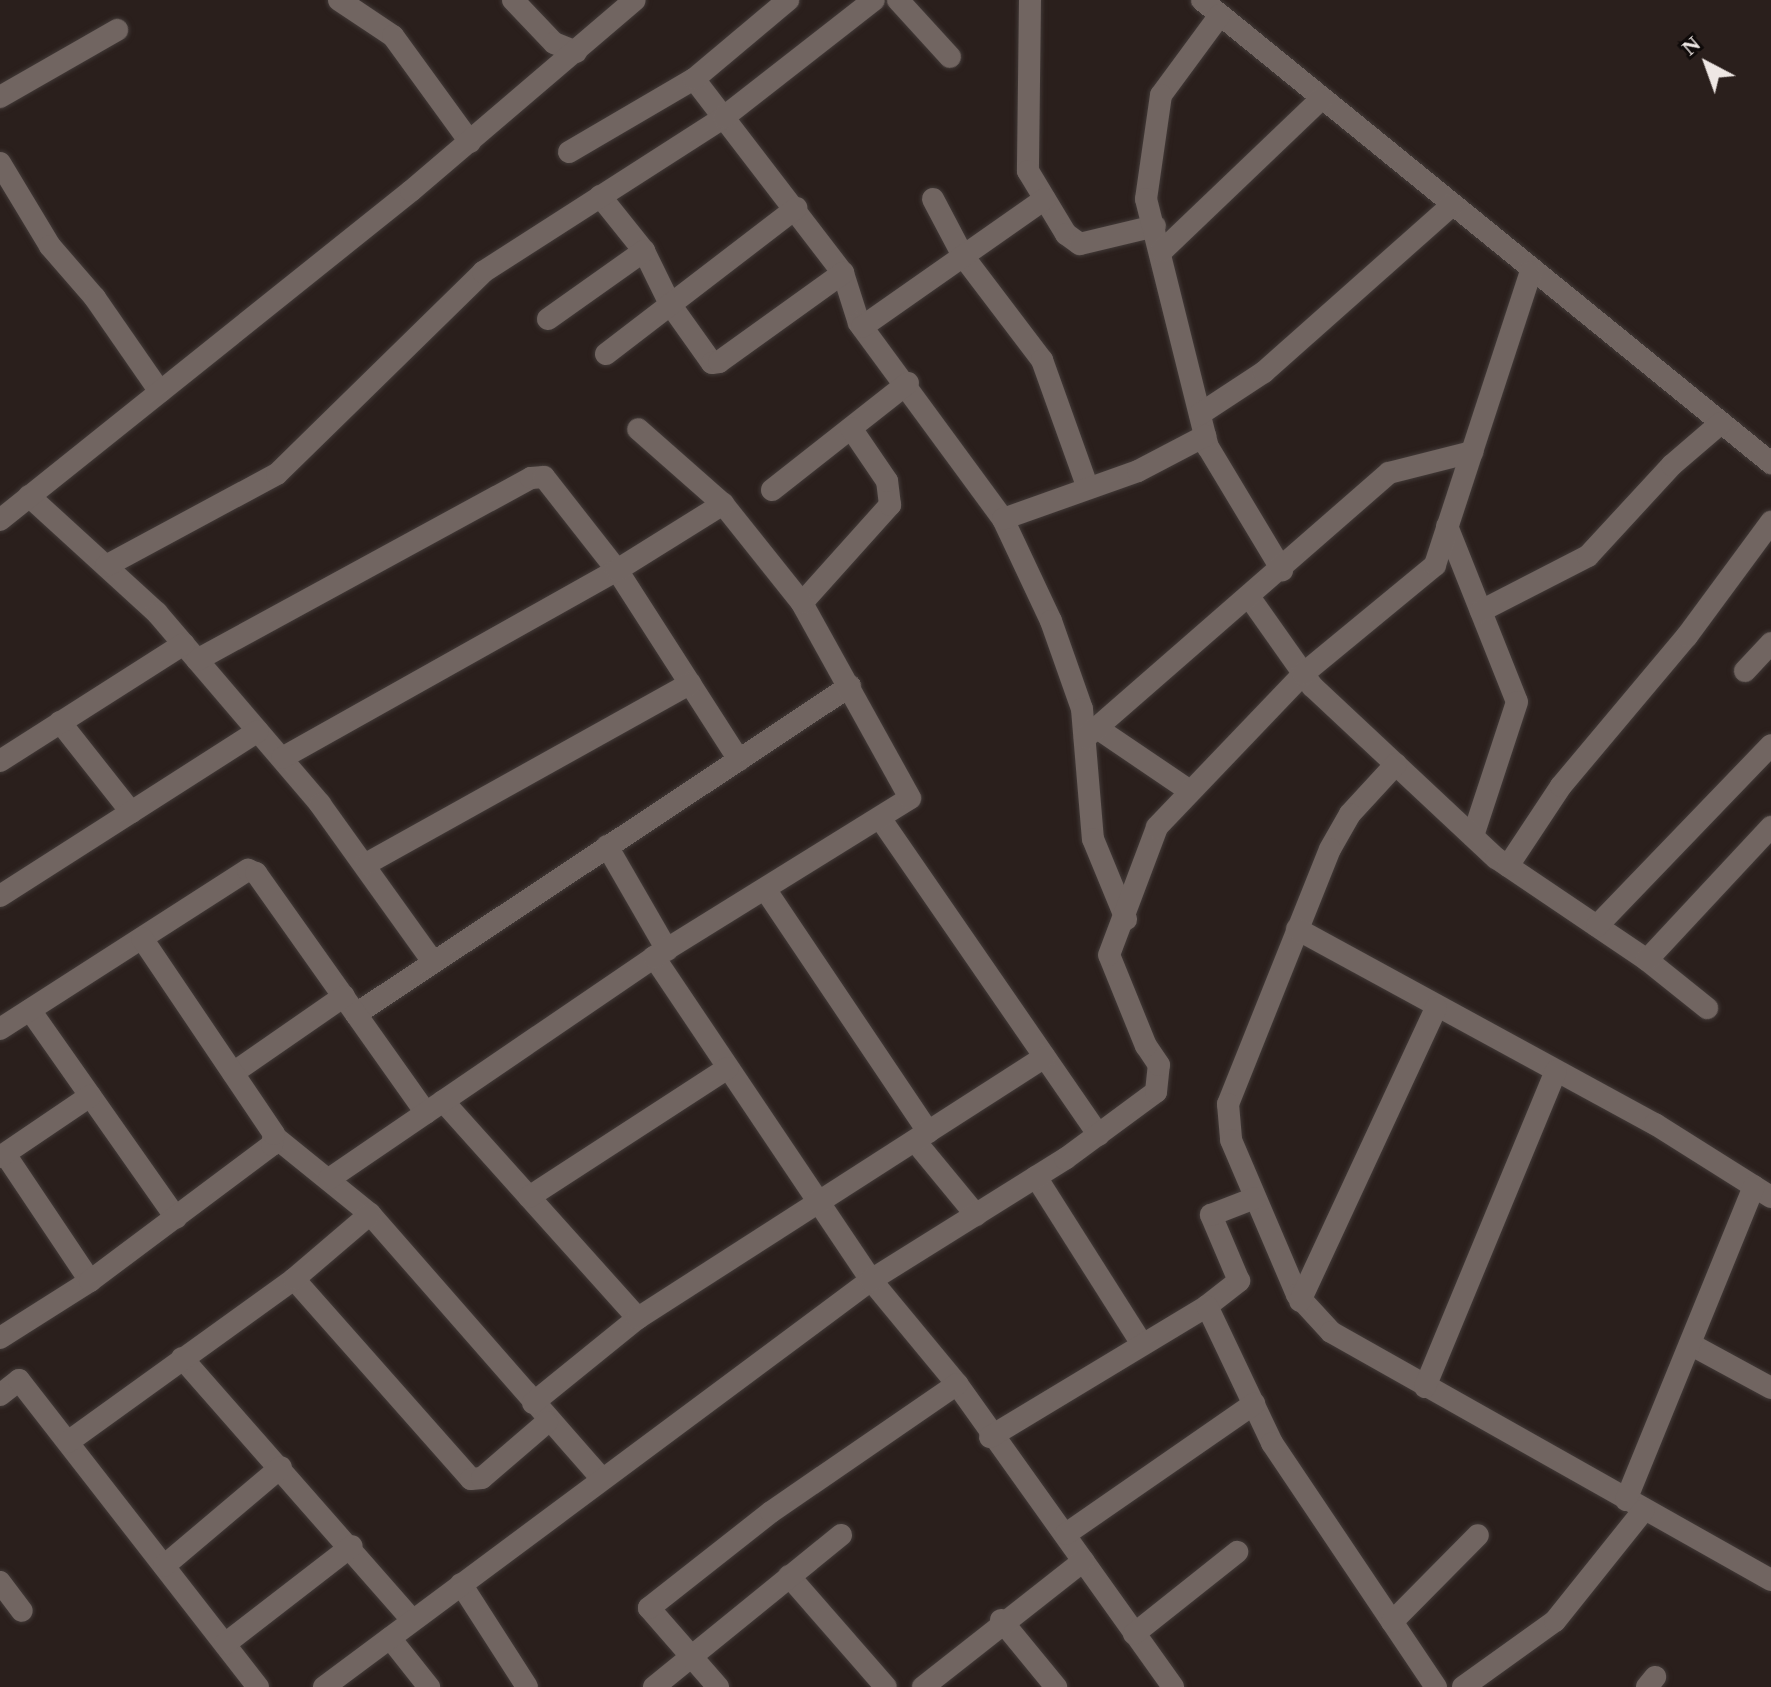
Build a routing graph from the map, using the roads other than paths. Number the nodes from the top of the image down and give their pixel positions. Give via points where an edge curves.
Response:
1 (341, 0) edge
2 (513, 0) edge
3 (635, 0) edge
4 (788, 0) edge
5 (874, 0) edge
6 (898, 0) edge
7 (1030, 0) edge
8 (1202, 0) edge
9 (1220, 15) junction
10 (117, 30) dead end
11 (576, 52) junction
12 (950, 57) dead end
13 (694, 79) junction
14 (0, 97) edge
15 (1321, 99) junction
16 (724, 117) junction
17 (470, 142) junction
18 (569, 152) dead end
19 (0, 163) edge
20 (600, 196) junction
21 (933, 199) dead end
22 (1045, 199) junction
23 (1451, 206) junction
24 (796, 208) junction
25 (1155, 226) junction
26 (644, 251) junction
27 (1162, 251) junction
28 (963, 256) junction
29 (1531, 272) junction
30 (843, 273) junction
31 (670, 304) junction
32 (548, 319) dead end
33 (862, 327) junction
34 (606, 354) dead end
35 (908, 383) junction
36 (160, 392) junction
37 (1200, 414) junction
38 (1721, 423) junction
39 (851, 428) junction
40 (638, 429) dead end
41 (1205, 436) junction
42 (1472, 452) junction
43 (1771, 463) edge
44 (1087, 486) junction
45 (772, 490) dead end
46 (29, 496) junction
47 (723, 504) junction
48 (1003, 519) junction
49 (0, 520) edge
50 (1771, 522) edge
51 (1447, 526) junction
52 (106, 566) junction
53 (617, 570) junction
54 (1282, 570) junction
55 (1250, 598) junction
56 (802, 603) junction
57 (1481, 611) junction
58 (1771, 643) edge
59 (191, 652) junction
60 (1745, 671) dead end
61 (1303, 674) junction
62 (690, 684) junction
63 (850, 686) junction
64 (60, 722) junction
65 (258, 731) junction
66 (1091, 733) junction
67 (1771, 745) edge
68 (282, 758) junction
69 (739, 760) junction
70 (0, 761) edge
71 (1396, 764) junction
72 (1190, 791) junction
73 (131, 812) junction
74 (880, 818) junction
75 (1771, 827) edge
76 (1473, 836) junction
77 (607, 846) junction
78 (366, 864) junction
79 (1508, 866) junction
80 (765, 889) junction
81 (0, 896) edge
82 (1597, 926) junction
83 (1297, 929) junction
84 (1120, 933) junction
85 (142, 938) junction
86 (661, 954) junction
87 (1647, 960) junction
88 (433, 962) junction
89 (350, 1005) junction
90 (1436, 1008) junction
91 (1707, 1008) dead end
92 (30, 1010) junction
93 (0, 1029) edge
94 (1045, 1057) junction
95 (728, 1068) junction
96 (1556, 1071) junction
97 (233, 1073) junction
98 (90, 1096) junction
99 (434, 1107) junction
100 (1099, 1135) junction
101 (921, 1136) junction
102 (275, 1137) junction
103 (2, 1156) edge
104 (1036, 1177) junction
105 (329, 1179) junction
106 (1762, 1191) edge
107 (529, 1197) junction
108 (1241, 1202) junction
109 (818, 1203) junction
110 (370, 1214) junction
111 (976, 1215) junction
112 (176, 1218) junction
113 (294, 1279) junction
114 (871, 1280) junction
115 (90, 1281) junction
116 (1300, 1301) junction
117 (1207, 1306) junction
118 (638, 1318) junction
119 (0, 1338) edge
120 (1140, 1341) junction
121 (1690, 1344) junction
122 (182, 1358) junction
123 (957, 1384) junction
124 (4, 1385) edge
125 (1425, 1387) junction
126 (1771, 1388) edge
127 (533, 1403) junction
128 (1254, 1404) junction
129 (547, 1422) junction
130 (990, 1437) junction
131 (68, 1442) junction
132 (281, 1467) junction
133 (602, 1479) junction
134 (1635, 1505) junction
135 (1066, 1534) junction
136 (841, 1535) dead end
137 (1478, 1535) dead end
138 (352, 1546) junction
139 (1237, 1552) dead end
140 (1083, 1561) junction
141 (164, 1566) junction
142 (789, 1576) junction
143 (1771, 1580) edge
144 (0, 1582) edge
145 (461, 1584) junction
146 (22, 1611) dead end
147 (412, 1620) junction
148 (1001, 1620) junction
149 (1392, 1622) junction
150 (1134, 1634) junction
151 (390, 1638) junction
152 (225, 1644) junction
153 (692, 1657) junction
154 (258, 1687) edge
155 (324, 1687) edge
156 (429, 1687) edge
157 (527, 1687) edge
158 (654, 1687) edge
159 (718, 1687) edge
160 (886, 1687) edge
161 (923, 1687) edge
162 (1056, 1687) edge
163 (1173, 1687) edge
164 (1436, 1687) edge
165 (1463, 1687) edge

1 - 17 street via 393,36
2 - 11 street via 554,43
3 - 11 street
4 - 13 street
5 - 16 street
6 - 12 street
7 - 22 street via 1033,76 1027,165
8 - 9 street
9 - 15 street
9 - 25 street via 1161,95 1146,193
10 - 14 street
11 - 17 street
13 - 16 street
13 - 18 street
15 - 23 street
15 - 27 street
16 - 20 street
16 - 24 street
17 - 36 street
19 - 36 street via 50,246 95,298
20 - 26 street
20 - 52 street via 475,279 286,467
21 - 28 street
22 - 25 street via 1066,234 1080,244
22 - 28 street
23 - 29 street
23 - 37 street via 1264,372
24 - 30 street
24 - 31 street
25 - 27 street
26 - 31 street
26 - 32 street
27 - 37 street
28 - 33 street
28 - 44 street via 1042,360
29 - 38 street
29 - 42 street
30 - 31 street via 716,363 709,361
30 - 33 street
31 - 34 street
33 - 35 street
35 - 39 street
35 - 48 street
36 - 46 street
37 - 41 street
38 - 43 street
38 - 57 street via 1672,465 1588,556
39 - 45 street
39 - 56 street via 887,481 890,505
40 - 47 street
41 - 44 street via 1138,471
41 - 54 street
42 - 51 street
42 - 54 street via 1389,473
44 - 48 street
46 - 49 street
46 - 52 street
47 - 53 street
47 - 56 street
48 - 66 street via 1054,629
50 - 79 street via 1687,636 1561,786
51 - 57 street
51 - 61 street via 1435,565 1425,576
52 - 59 street
53 - 59 street via 550,481 538,476
53 - 62 street
53 - 68 street
54 - 55 street
55 - 61 street
55 - 66 street
56 - 63 street
57 - 76 street via 1517,702
58 - 60 street
59 - 64 street
59 - 65 street
61 - 71 street
61 - 72 street
62 - 69 street
62 - 78 street
63 - 69 street
63 - 74 street via 911,794
64 - 70 street
64 - 73 street
65 - 68 street
65 - 73 street
66 - 72 street
66 - 84 street via 1093,839
67 - 82 street
68 - 78 street
69 - 77 street
71 - 76 street
71 - 83 street via 1340,828
72 - 84 street via 1157,827
73 - 81 street
74 - 80 street
74 - 94 street
75 - 87 street
76 - 79 street
77 - 86 street
77 - 88 street
78 - 88 street
79 - 82 street
80 - 86 street
80 - 101 street
82 - 87 street
83 - 90 street
83 - 108 street via 1228,1104
84 - 100 street via 1110,961 1160,1074 1156,1092
85 - 89 street via 253,871
85 - 92 street
85 - 97 street
86 - 95 street
86 - 99 street
87 - 91 street
88 - 89 street
89 - 97 street
89 - 99 street
90 - 96 street
90 - 116 street
92 - 93 street
92 - 98 street
94 - 100 street
94 - 101 street
95 - 107 street
95 - 109 street
96 - 106 street via 1665,1129
96 - 125 street
97 - 102 street
98 - 103 street
98 - 112 street
99 - 105 street
99 - 107 street
100 - 104 street
101 - 109 street
101 - 111 street
102 - 105 street
102 - 112 street via 270,1148
103 - 115 street
104 - 111 street
104 - 120 street
105 - 110 street
106 - 121 street
107 - 118 street
108 - 116 street
108 - 117 street via 1211,1215 1239,1281
109 - 114 street
109 - 118 street
110 - 113 street
110 - 127 street
111 - 114 street
112 - 115 street
113 - 122 street
113 - 129 street via 471,1479 482,1478
114 - 123 street
114 - 133 street
115 - 119 street
116 - 125 street via 1331,1332
117 - 120 street
117 - 128 street
118 - 127 street
120 - 130 street
121 - 126 street
121 - 134 street
122 - 131 street
122 - 132 street
123 - 130 street
123 - 153 street via 771,1512 649,1608
124 - 131 street via 19,1380
125 - 134 street
127 - 129 street
128 - 135 street
128 - 149 street via 1272,1443
129 - 133 street
130 - 135 street
131 - 141 street
132 - 138 street
132 - 141 street
133 - 145 street
134 - 143 street
134 - 165 street via 1555,1621
135 - 140 street
136 - 142 street
137 - 149 street
138 - 147 street
138 - 152 street
139 - 150 street
140 - 148 street
140 - 150 street
141 - 152 street
142 - 153 street
142 - 160 street
144 - 146 street
145 - 147 street
145 - 157 street
147 - 151 street
148 - 161 street
148 - 162 street
149 - 164 street
150 - 163 street
151 - 155 street
151 - 156 street
152 - 154 street
153 - 158 street
153 - 159 street

